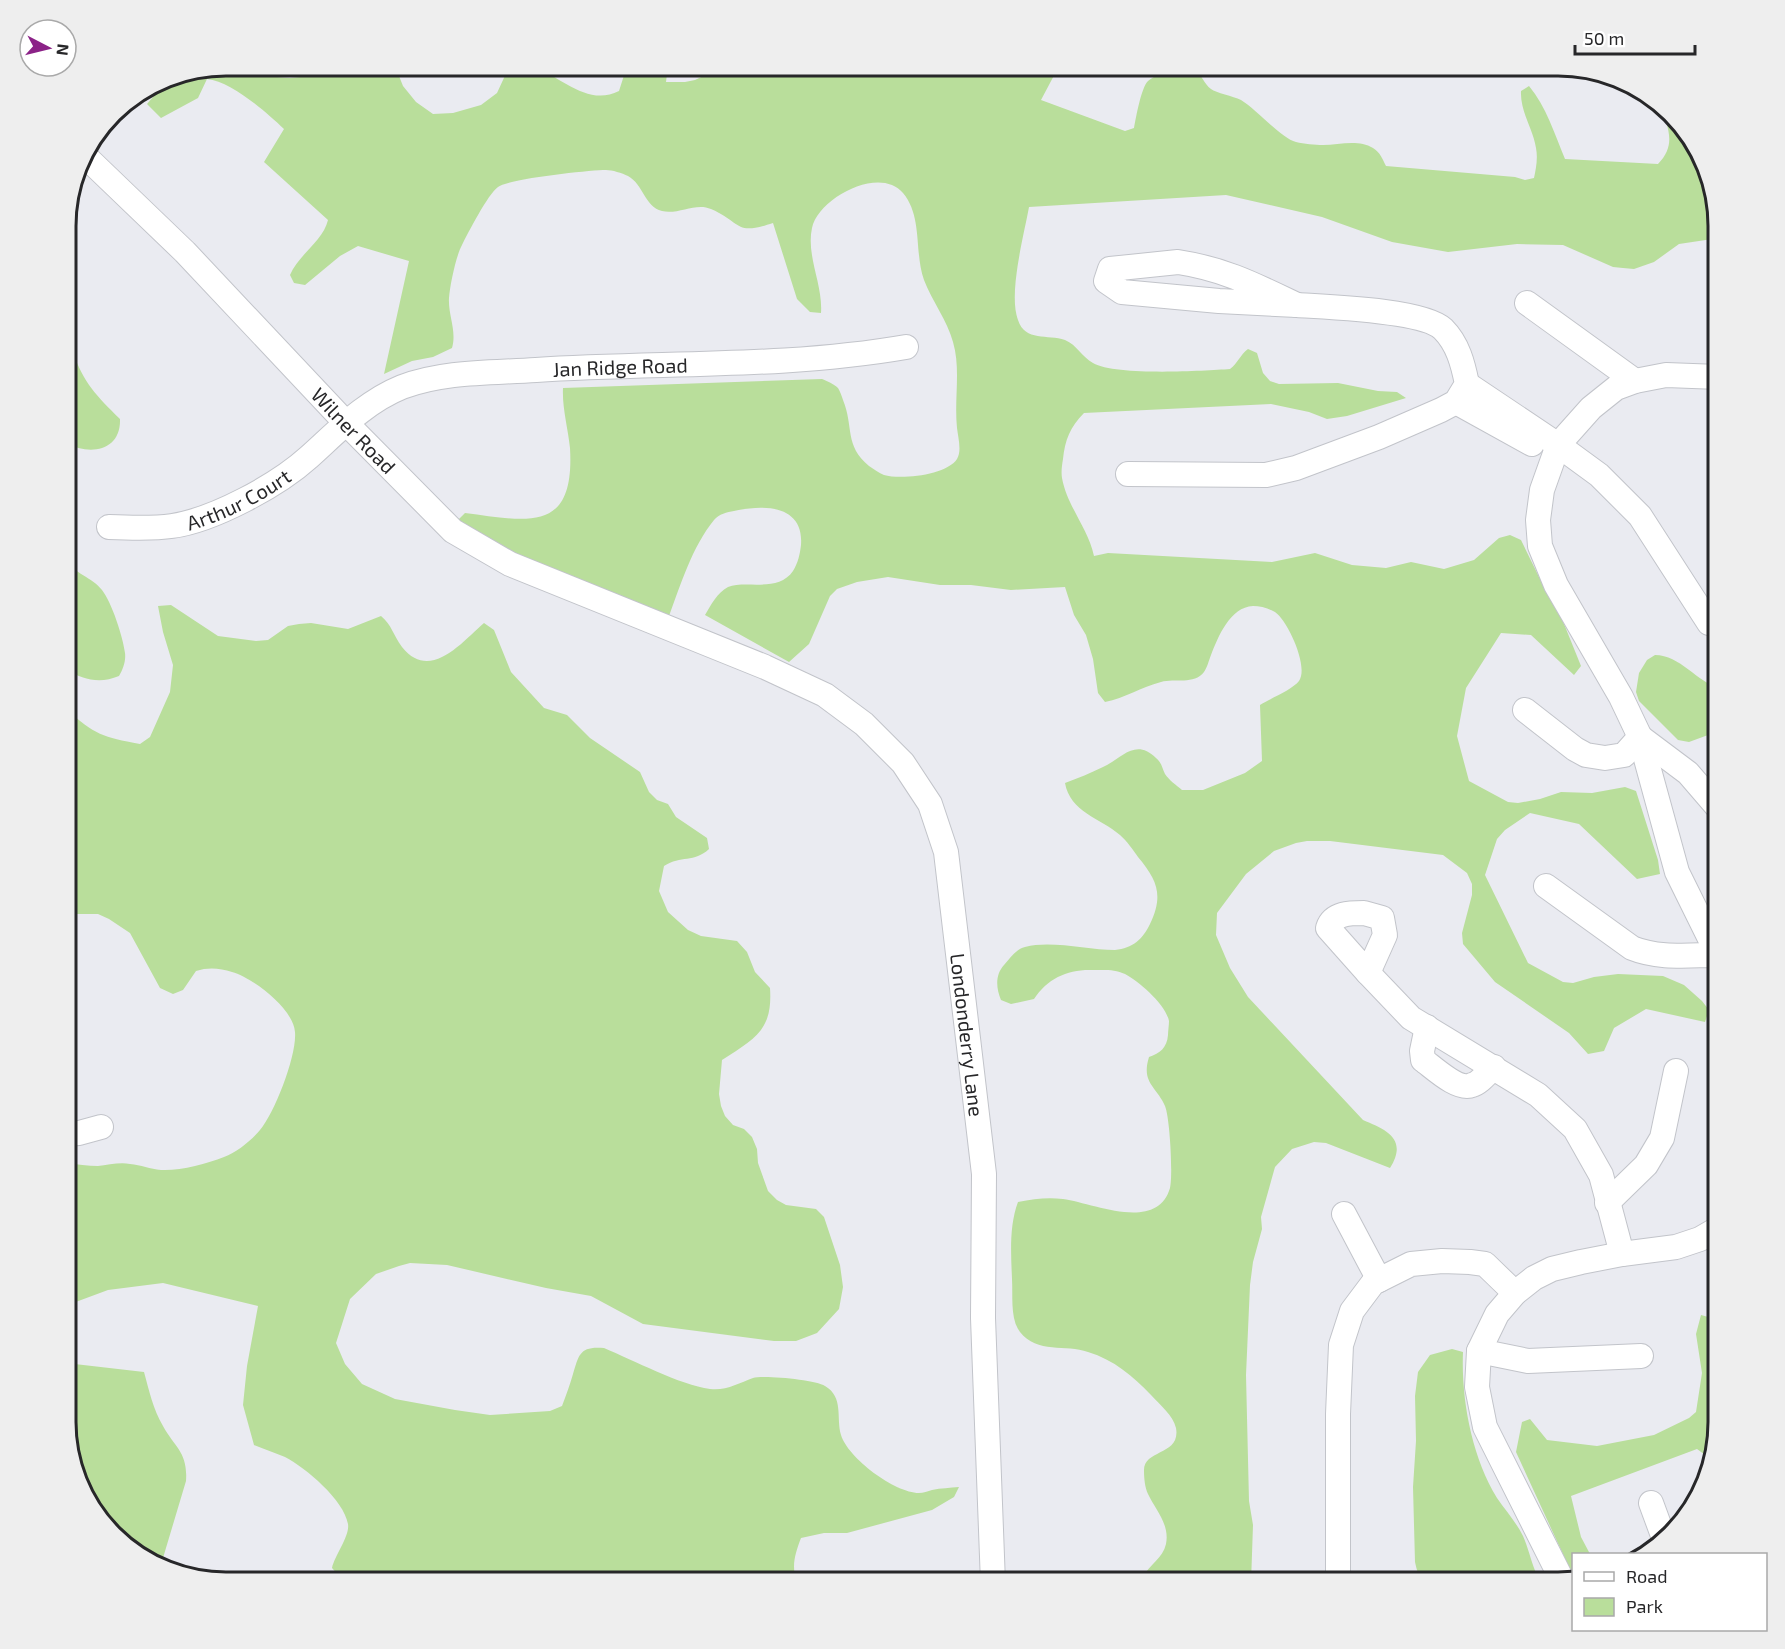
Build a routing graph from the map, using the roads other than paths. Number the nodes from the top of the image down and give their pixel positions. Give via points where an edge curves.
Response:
1 (91, 162) edge
2 (1527, 303) dead end
3 (1297, 304) junction
4 (906, 347) dead end
5 (1708, 377) edge
6 (1635, 381) junction
7 (1461, 393) junction
8 (346, 423) junction
9 (1555, 450) junction
10 (1128, 474) dead end
11 (109, 527) dead end
12 (1708, 621) edge
13 (675, 632) joint
14 (1525, 710) dead end
15 (1640, 737) junction
16 (1708, 796) edge
17 (1546, 886) dead end
18 (1708, 936) edge
19 (1708, 956) edge
20 (1368, 973) dead end
21 (1427, 1027) junction
22 (1494, 1067) junction
23 (1676, 1071) dead end
24 (101, 1127) dead end
25 (77, 1133) edge
26 (1607, 1203) junction
27 (1344, 1214) dead end
28 (1708, 1234) edge
29 (1622, 1254) junction
30 (1379, 1280) junction
31 (1515, 1293) junction
32 (1479, 1351) junction
33 (1641, 1356) dead end
34 (1651, 1503) dead end
35 (1662, 1532) edge
36 (993, 1572) edge
37 (1338, 1572) edge
38 (1558, 1572) edge

1 - 8 street, Wilner Road via 186,252
2 - 6 street
3 - 3 street via 1122,292 1106,281 1110,268 1178,262 1238,277
3 - 7 street via 1426,320 1442,329 1460,355
4 - 8 street, Jan Ridge Road via 866,354 749,362 591,366 435,377 401,388 366,406
5 - 6 street via 1666,375
6 - 9 street via 1616,388 1591,408
7 - 9 street
7 - 10 street via 1441,410 1296,468 1266,475
8 - 11 street, Arthur Court via 306,460 248,499 220,512 174,526
8 - 13 street, Wilner Road via 453,531 510,564
9 - 12 street via 1599,475 1640,516
9 - 15 street via 1542,490 1540,546 1556,585 1621,696
13 - 36 street, Londonderry Lane via 825,695 864,724 903,763 930,804 946,852 984,1174 983,1318
14 - 15 street via 1586,755 1624,755
15 - 16 street via 1688,773
15 - 18 street via 1677,872
17 - 19 street via 1638,950
20 - 21 street via 1411,1018
21 - 22 street
21 - 22 street via 1423,1060 1453,1082 1475,1085
22 - 26 street via 1538,1095 1575,1129 1601,1175
23 - 26 street via 1662,1138 1646,1165
24 - 25 street
26 - 29 street
27 - 30 street
28 - 29 street via 1676,1247
29 - 31 street via 1552,1269
30 - 31 street via 1411,1264 1470,1262 1485,1264
30 - 37 street via 1352,1311 1341,1345
31 - 32 street via 1497,1314
32 - 33 street via 1527,1361
32 - 38 street via 1477,1387 1485,1427
34 - 35 street

